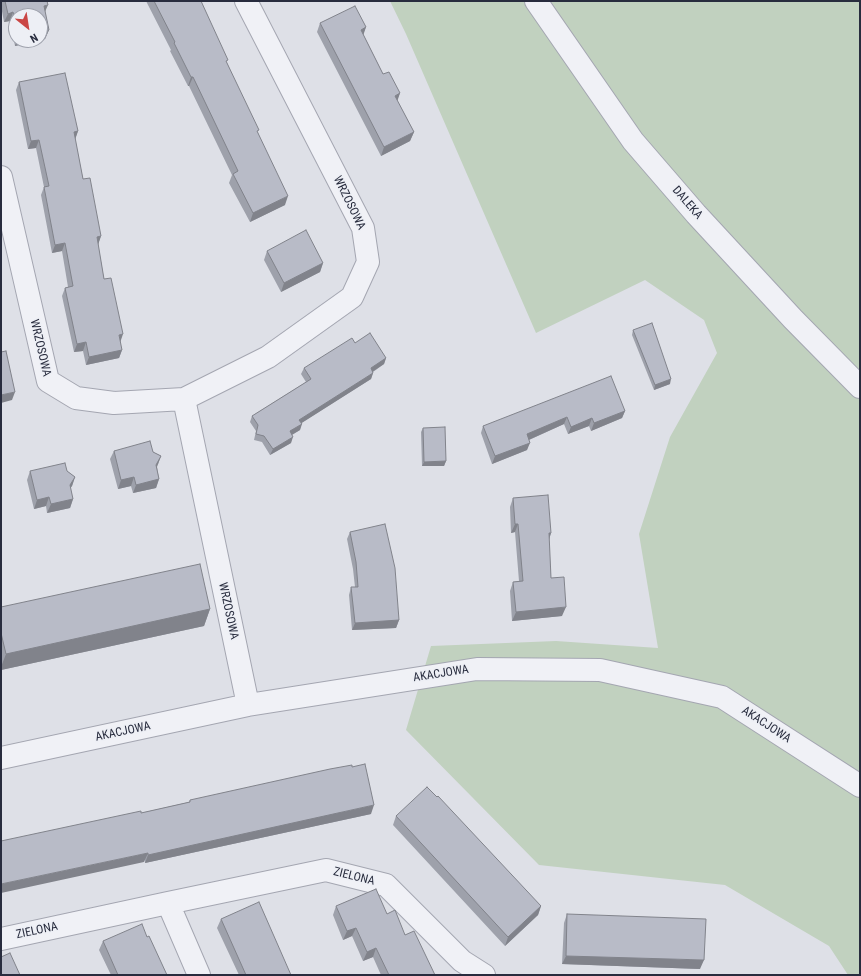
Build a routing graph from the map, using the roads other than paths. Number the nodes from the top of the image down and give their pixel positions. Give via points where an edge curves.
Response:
1 (246, 1) edge
2 (536, 1) edge
3 (1, 177) edge
4 (860, 387) edge
5 (184, 399) junction
6 (248, 705) junction
7 (1, 758) edge
8 (860, 786) edge
9 (168, 903) junction
10 (1, 939) edge
11 (199, 975) edge
12 (484, 975) edge

1 - 5 street, WRZOSOWA via 363,228 368,262 352,297 268,357
2 - 4 street, DALEKA via 633,141 696,214
3 - 5 street, WRZOSOWA via 48,381 76,398 114,403
5 - 6 street, WRZOSOWA
6 - 7 street, AKACJOWA
6 - 8 street, AKACJOWA via 477,669 600,670 722,697
9 - 10 street, ZIELONA
9 - 11 street
9 - 12 street, ZIELONA via 326,870 386,885 462,961

